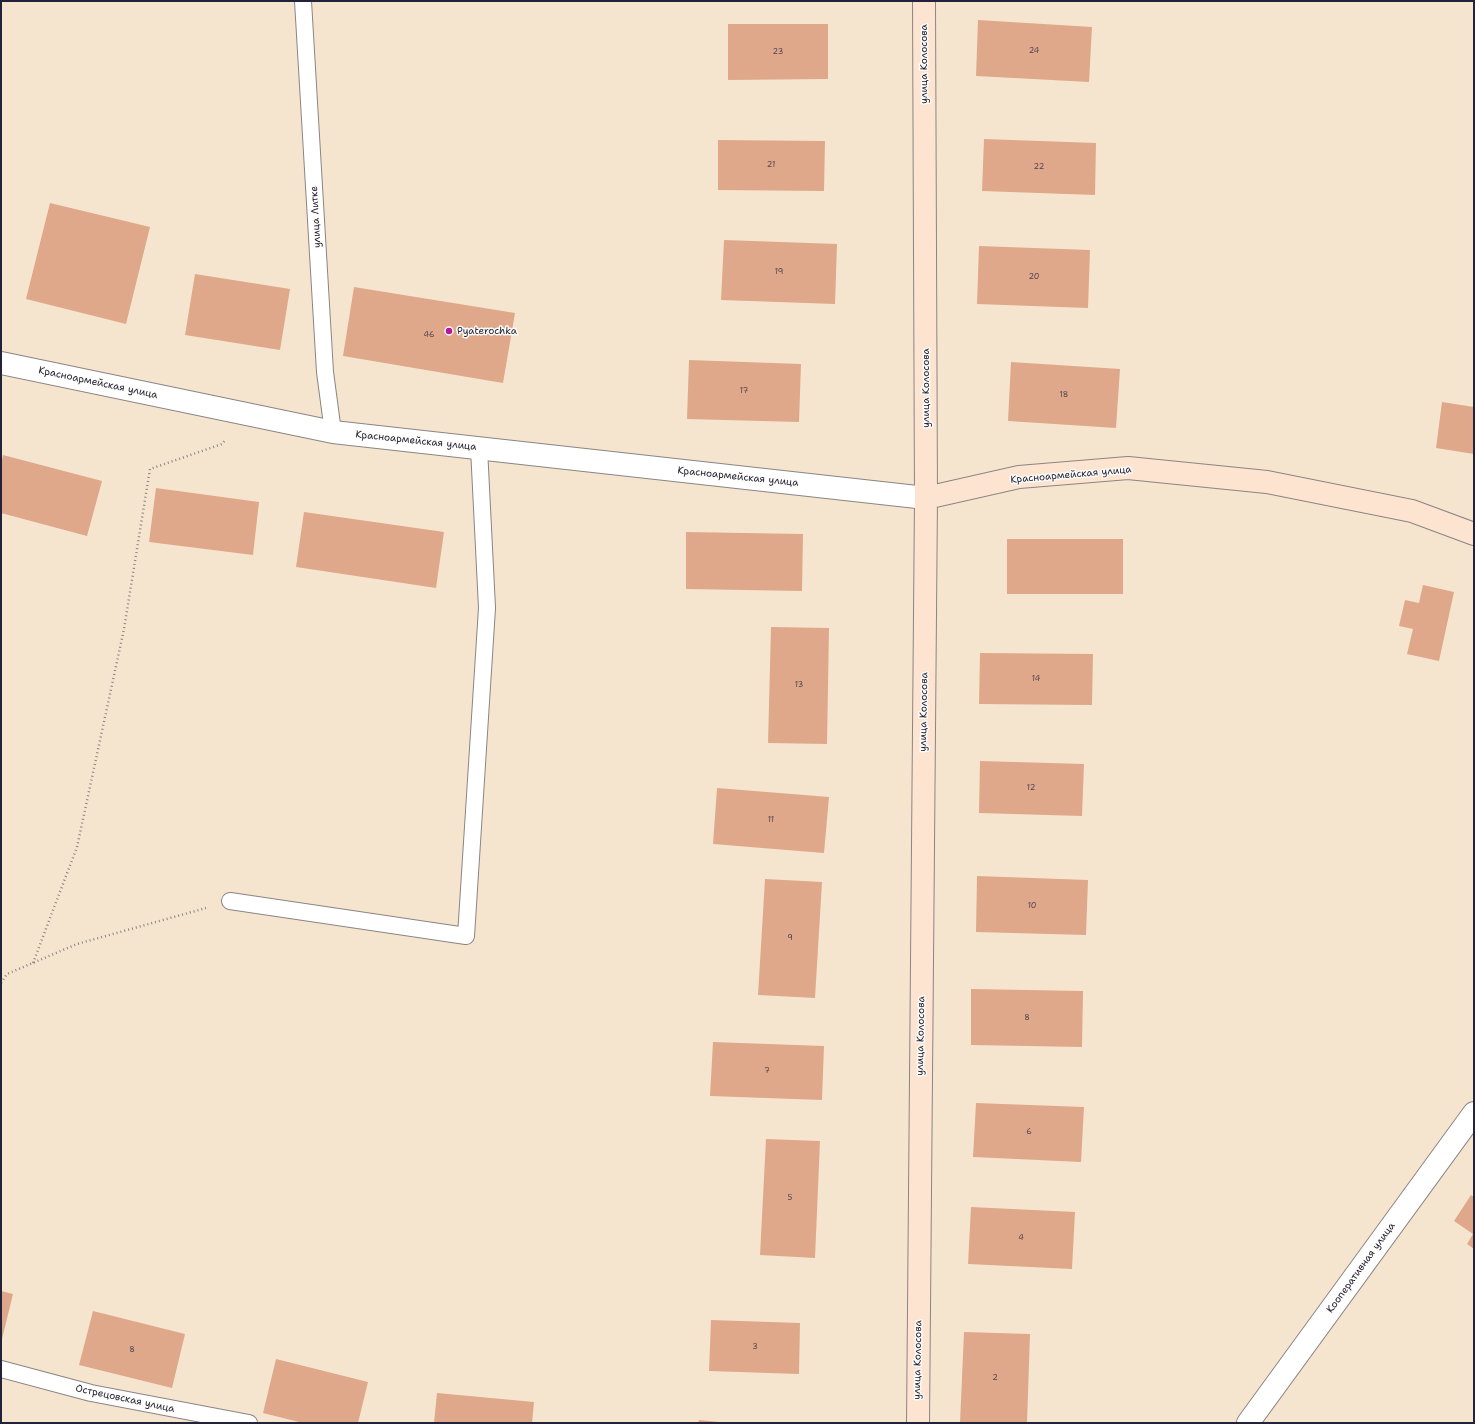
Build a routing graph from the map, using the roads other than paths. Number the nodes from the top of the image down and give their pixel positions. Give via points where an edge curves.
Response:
1 (303, 1) edge
2 (924, 1) edge
3 (1, 362) edge
4 (333, 432) junction
5 (479, 448) junction
6 (926, 498) junction
7 (1474, 534) edge
8 (230, 901) road end
9 (1474, 1113) edge
10 (1, 1369) edge
11 (249, 1423) edge
12 (918, 1423) edge
13 (1248, 1423) edge

1 - 4 lane, улица Литке via 325,372
2 - 6 main road, улица Колосова
3 - 4 street, Красноармейская улица
4 - 5 street, Красноармейская улица
5 - 6 street, Красноармейская улица
5 - 8 lane via 487,608 466,936
6 - 7 main road, Красноармейская улица via 1019,477 1128,468 1267,482 1412,511
6 - 12 main road, улица Колосова
9 - 13 street, Кооперативная улица
10 - 11 lane, Острецовская улица via 91,1393

